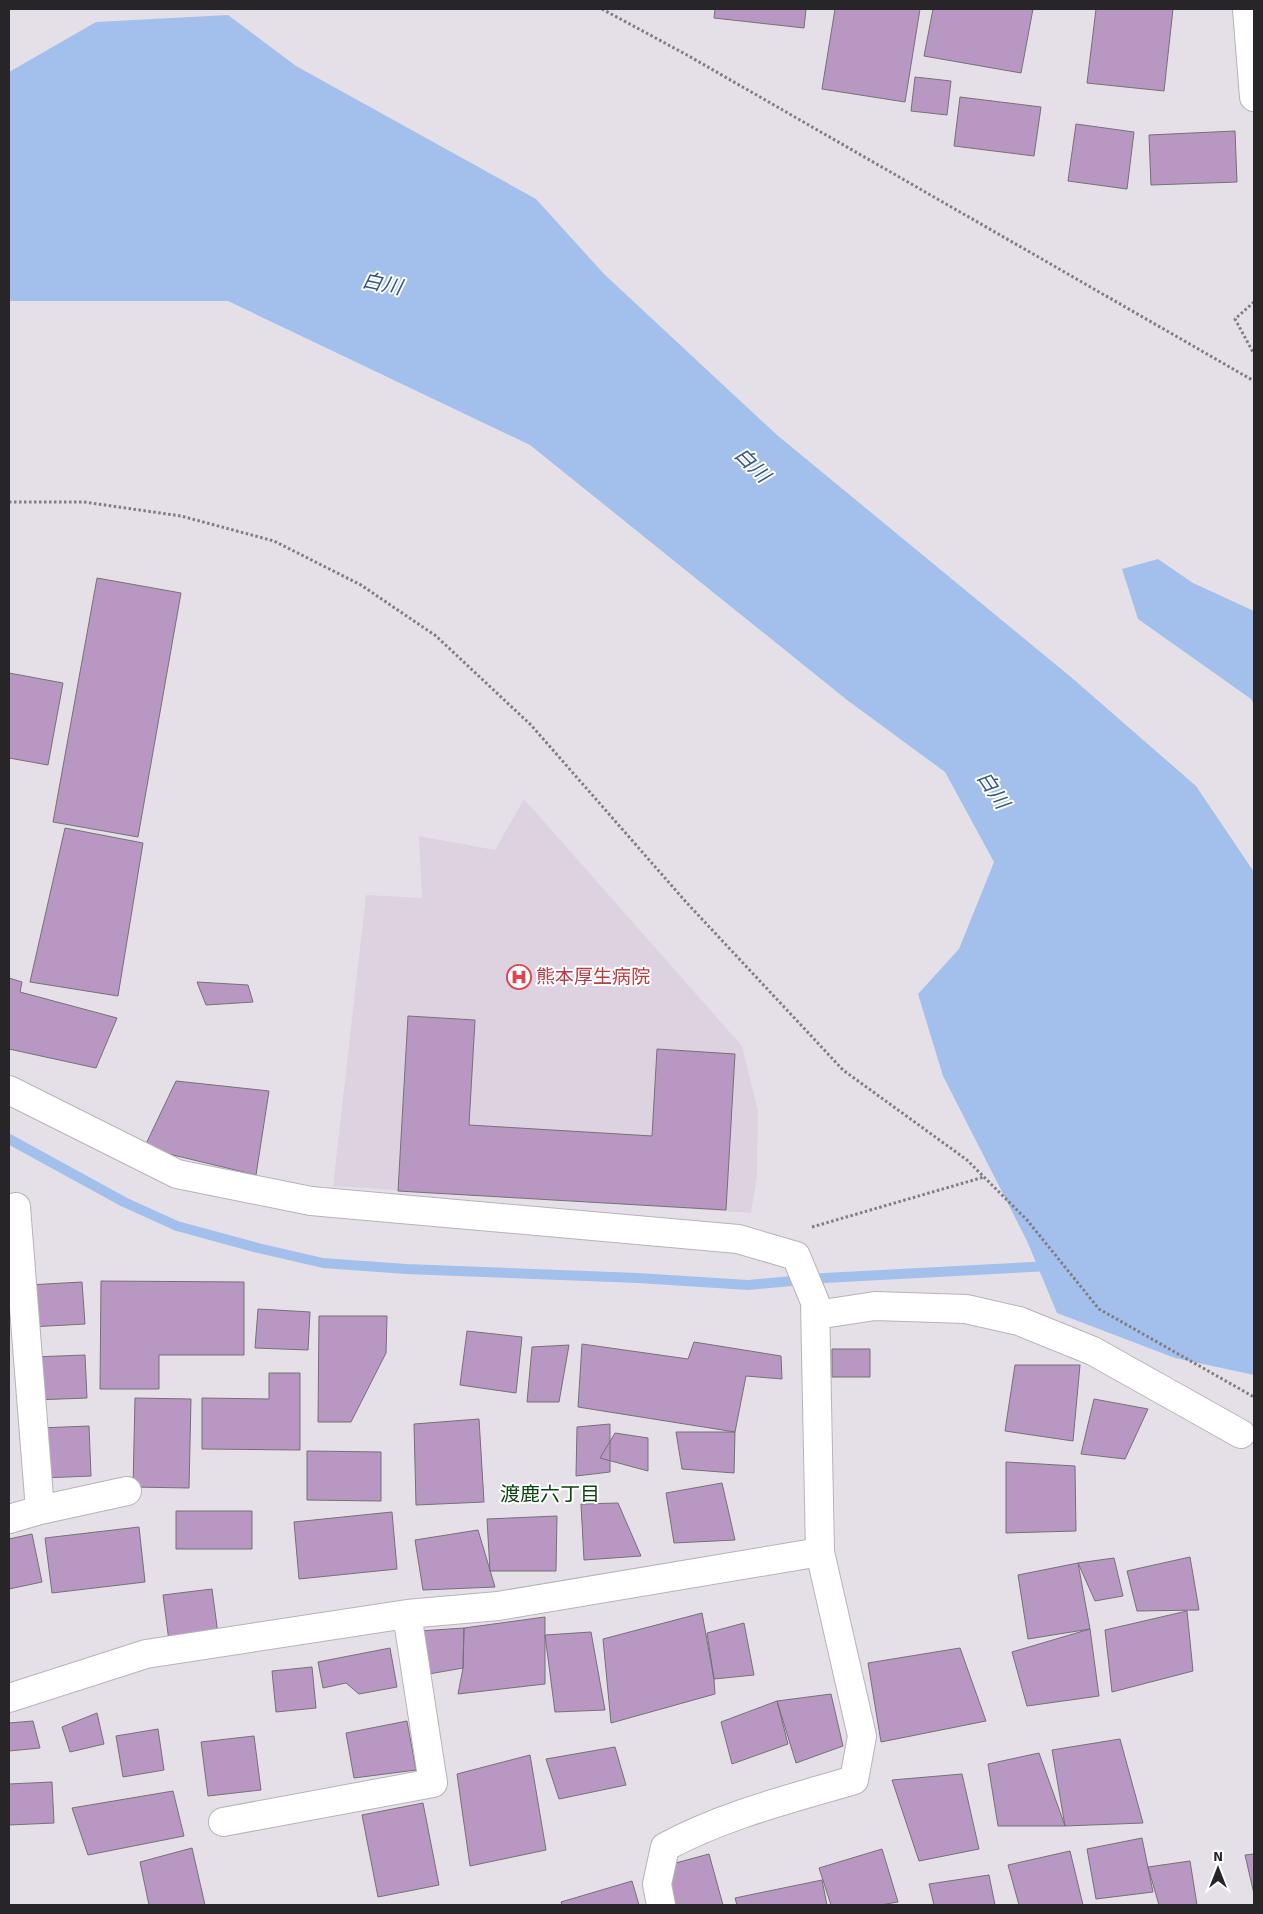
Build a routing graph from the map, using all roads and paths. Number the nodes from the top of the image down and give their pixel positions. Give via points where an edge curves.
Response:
1 (602, 9) edge
2 (1247, 9) edge
3 (1254, 97) edge
4 (1254, 302) edge
5 (1254, 354) edge
6 (1254, 380) edge
7 (9, 502) edge
8 (9, 1090) edge
9 (984, 1177) junction
10 (16, 1207) dead end
11 (784, 1252) junction
12 (815, 1308) junction
13 (1254, 1397) edge
14 (1241, 1434) dead end
15 (127, 1491) dead end
16 (40, 1510) junction
17 (9, 1519) edge
18 (820, 1552) junction
19 (407, 1614) junction
20 (9, 1698) edge
21 (223, 1822) dead end
22 (660, 1905) edge

1 - 6 path
2 - 3 street
4 - 5 path via 1235,319
7 - 9 path via 84,502 181,516 274,541 361,585 436,636 531,725 686,902 843,1070 967,1160
8 - 11 street via 177,1174 311,1200 738,1239
9 - 11 path via 807,1229
9 - 13 path via 1026,1220 1100,1309
10 - 16 street
11 - 12 street
12 - 14 street via 966,1309 1019,1321 1093,1351
12 - 18 street
15 - 16 street
16 - 17 street
18 - 19 street via 498,1606
18 - 22 street via 862,1736 854,1780 695,1831 665,1847 657,1884
19 - 20 street via 146,1654
19 - 21 street via 433,1783

